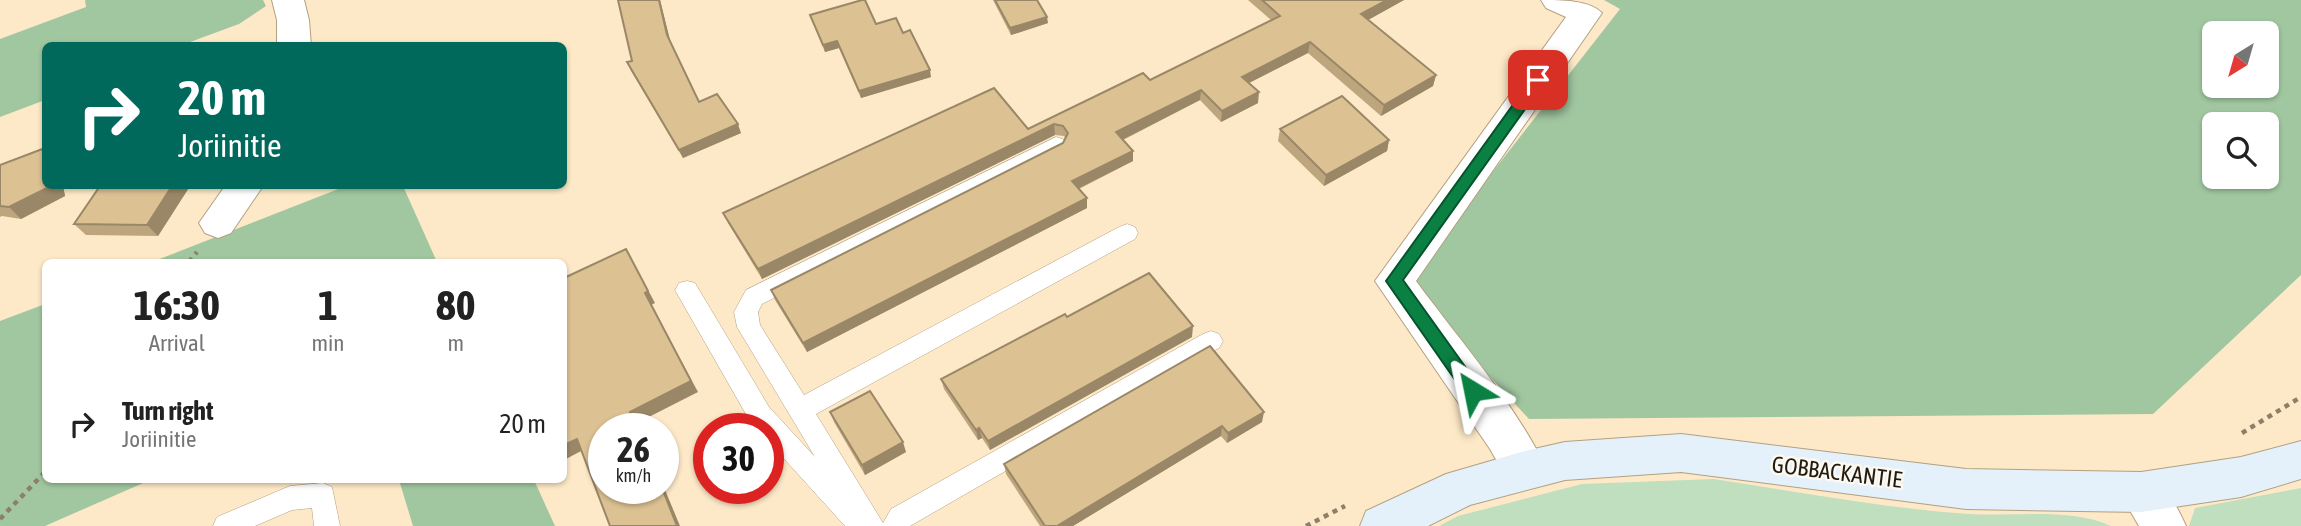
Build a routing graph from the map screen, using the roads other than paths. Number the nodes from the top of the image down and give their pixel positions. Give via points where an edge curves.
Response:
1 (288, 0) edge
2 (1572, 7) edge
3 (294, 42) edge
4 (1056, 145) edge
5 (243, 189) edge
6 (218, 223) dead end
7 (1126, 233) dead end
8 (687, 290) dead end
9 (1211, 341) dead end
10 (800, 410) junction
11 (2301, 460) edge
12 (1525, 470) junction
13 (2152, 509) edge
14 (226, 526) edge
15 (327, 526) edge
16 (862, 526) edge
17 (872, 526) edge
18 (895, 526) edge
19 (1382, 526) edge

1 - 3 street
2 - 12 street via 1394,281
4 - 10 lane via 754,297 746,312 749,327
5 - 6 street
7 - 10 lane
8 - 16 lane via 760,415
9 - 18 lane via 900,519
10 - 17 lane
11 - 13 street, GOBBACKANTIE
12 - 13 street, GOBBACKANTIE via 1565,461 1681,453
12 - 19 street, GOBBACKANTIE via 1461,488
14 - 15 lane via 290,498 323,495

